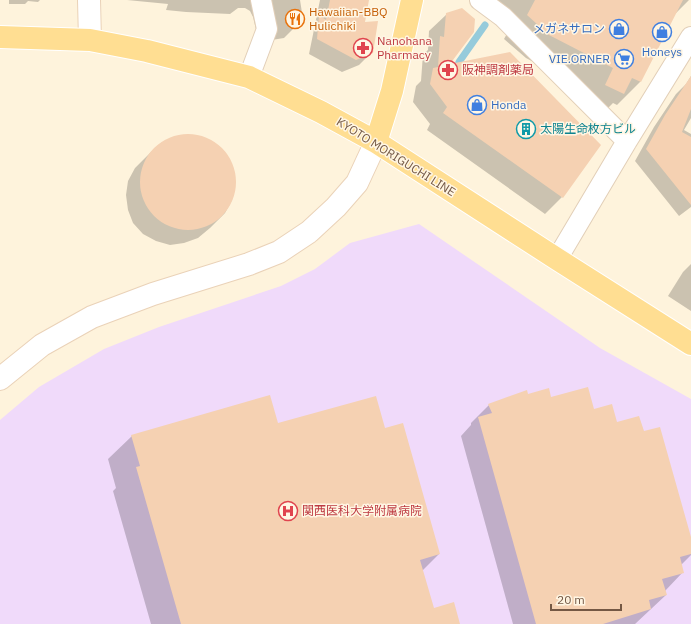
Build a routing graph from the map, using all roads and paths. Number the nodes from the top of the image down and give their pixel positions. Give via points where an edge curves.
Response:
1 (89, 0) edge
2 (261, 0) edge
3 (412, 0) edge
4 (480, 0) edge
5 (0, 37) edge
6 (691, 37) edge
7 (90, 40) junction
8 (249, 78) junction
9 (626, 141) junction
10 (376, 142) junction
11 (557, 259) junction
12 (691, 344) edge
13 (0, 379) edge

1 - 7 street
2 - 8 street via 267,29
3 - 10 main road via 392,91
4 - 9 street via 504,17
5 - 7 main road, KYOTO MORIGUCHI LINE
6 - 9 street
7 - 8 main road, KYOTO MORIGUCHI LINE via 147,51
8 - 10 main road, KYOTO MORIGUCHI LINE via 321,112
9 - 11 street
10 - 11 main road, KYOTO MORIGUCHI LINE
10 - 13 street via 357,183 336,207 309,232 279,252 92,317 42,345
11 - 12 main road, KYOTO MORIGUCHI LINE

